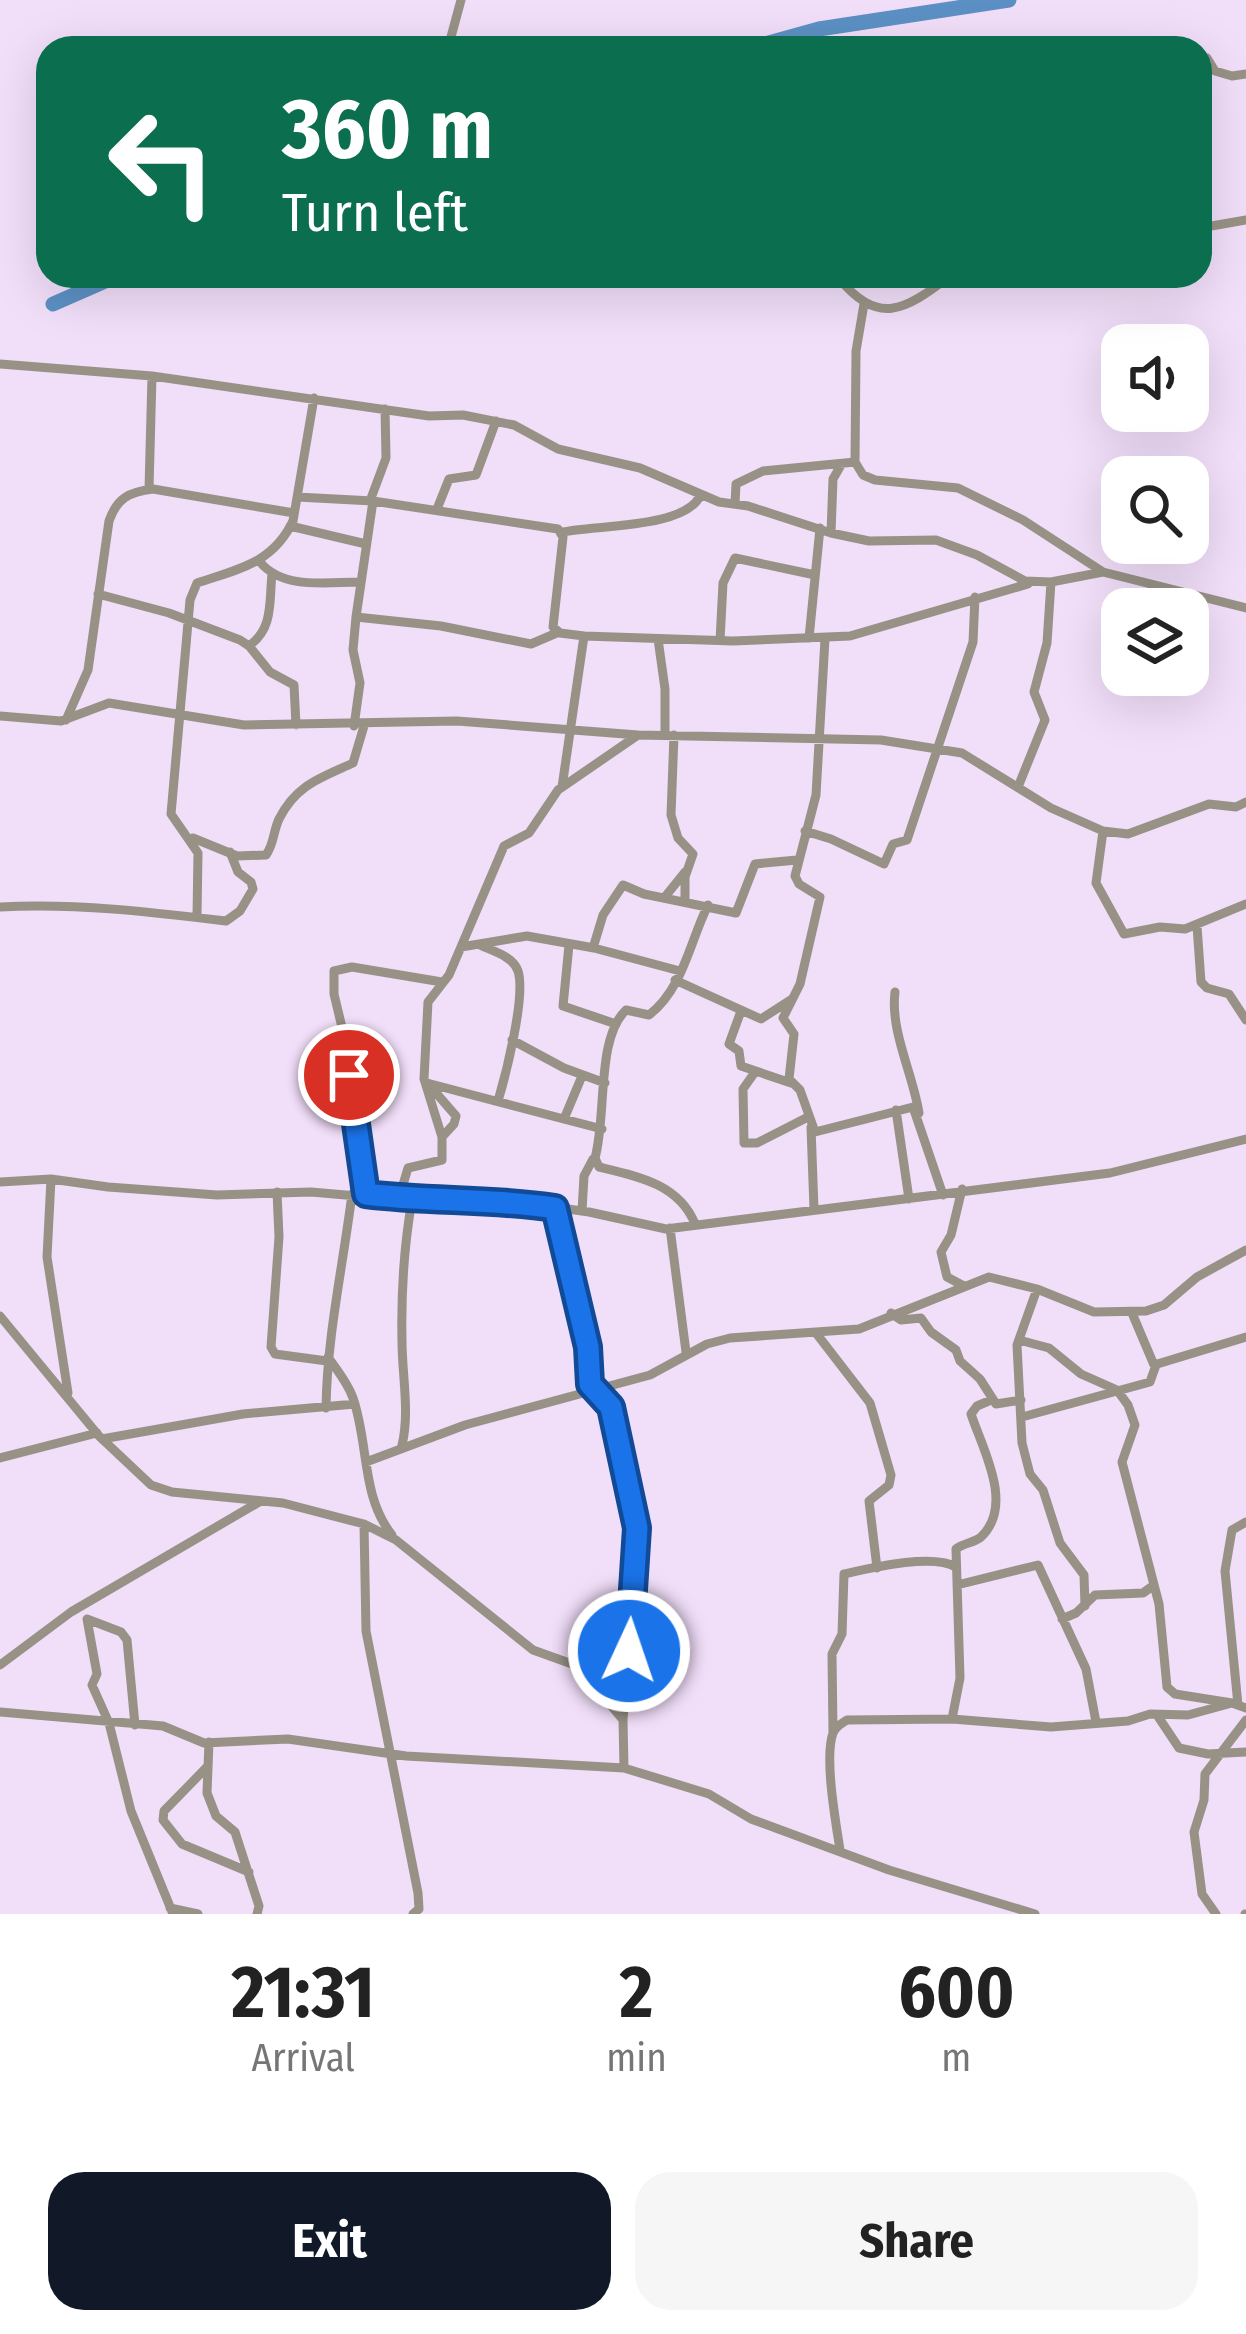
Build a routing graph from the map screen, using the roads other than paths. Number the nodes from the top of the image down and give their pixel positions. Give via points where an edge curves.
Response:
1 (461, 0) edge
2 (451, 36) edge
3 (1212, 66) edge
4 (1246, 74) edge
5 (1246, 220) edge
6 (1212, 226) edge
7 (848, 288) edge
8 (933, 288) edge
9 (863, 304) junction
10 (0, 364) edge
11 (152, 376) junction
12 (314, 398) junction
13 (385, 409) junction
14 (496, 422) junction
15 (855, 462) junction
16 (841, 465) junction
17 (149, 489) junction
18 (700, 496) junction
19 (297, 497) junction
20 (372, 501) junction
21 (735, 505) junction
22 (437, 509) junction
23 (294, 513) junction
24 (290, 526) junction
25 (825, 531) junction
26 (563, 532) junction
27 (365, 544) junction
28 (260, 562) junction
29 (1103, 572) junction
30 (272, 574) junction
31 (815, 575) junction
32 (360, 582) junction
33 (1033, 582) junction
34 (1051, 582) junction
35 (98, 594) junction
36 (975, 597) junction
37 (1246, 608) edge
38 (356, 617) junction
39 (186, 620) junction
40 (559, 632) junction
41 (584, 637) junction
42 (809, 638) junction
43 (825, 639) junction
44 (658, 640) junction
45 (720, 641) junction
46 (249, 646) junction
47 (0, 716) edge
48 (182, 717) junction
49 (66, 720) junction
50 (296, 725) junction
51 (359, 726) junction
52 (571, 728) junction
53 (638, 735) junction
54 (670, 735) junction
55 (821, 739) junction
56 (938, 748) junction
57 (562, 787) junction
58 (1018, 787) junction
59 (1246, 802) edge
60 (805, 831) junction
61 (1103, 831) junction
62 (188, 836) junction
63 (230, 852) junction
64 (796, 860) junction
65 (688, 868) junction
66 (664, 898) junction
67 (685, 900) junction
68 (1246, 904) edge
69 (708, 905) junction
70 (0, 907) edge
71 (197, 916) junction
72 (1197, 926) junction
73 (478, 944) junction
74 (568, 945) junction
75 (461, 947) junction
76 (592, 947) junction
77 (678, 976) junction
78 (442, 982) junction
79 (895, 992) dead end
80 (792, 999) junction
81 (741, 1011) junction
82 (1246, 1020) edge
83 (616, 1024) junction
84 (512, 1040) junction
85 (755, 1072) junction
86 (582, 1076) junction
87 (426, 1081) junction
88 (605, 1083) junction
89 (791, 1083) junction
90 (498, 1101) junction
91 (896, 1110) junction
92 (920, 1118) junction
93 (564, 1119) junction
94 (810, 1122) junction
95 (602, 1129) junction
96 (442, 1137) junction
97 (1246, 1139) edge
98 (595, 1158) junction
99 (51, 1179) junction
100 (0, 1182) edge
101 (962, 1190) junction
102 (277, 1192) junction
103 (352, 1194) junction
104 (366, 1194) junction
105 (943, 1195) junction
106 (399, 1198) junction
107 (909, 1199) junction
108 (412, 1200) junction
109 (555, 1208) junction
110 (814, 1209) junction
111 (582, 1211) junction
112 (695, 1224) junction
113 (670, 1228) junction
114 (1246, 1250) edge
115 (964, 1286) junction
116 (1036, 1289) junction
117 (891, 1313) junction
118 (1132, 1313) junction
119 (0, 1316) edge
120 (816, 1334) junction
121 (1246, 1336) edge
122 (1018, 1340) junction
123 (686, 1352) junction
124 (327, 1359) junction
125 (1156, 1364) junction
126 (1118, 1390) junction
127 (596, 1391) junction
128 (68, 1396) junction
129 (991, 1400) junction
130 (1021, 1400) junction
131 (356, 1404) junction
132 (326, 1408) junction
133 (1022, 1417) junction
134 (100, 1436) junction
135 (402, 1445) junction
136 (0, 1458) edge
137 (366, 1462) junction
138 (262, 1500) junction
139 (1246, 1522) edge
140 (364, 1524) junction
141 (396, 1540) junction
142 (877, 1568) junction
143 (956, 1568) junction
144 (956, 1585) junction
145 (1154, 1585) junction
146 (1085, 1606) junction
147 (73, 1611) junction
148 (87, 1619) junction
149 (1062, 1619) junction
150 (572, 1664) junction
151 (0, 1665) edge
152 (628, 1666) junction
153 (1239, 1705) edge
154 (0, 1712) edge
155 (1156, 1714) junction
156 (952, 1719) junction
157 (623, 1720) junction
158 (1246, 1720) edge
159 (1096, 1722) junction
160 (109, 1723) junction
161 (136, 1725) junction
162 (833, 1732) junction
163 (209, 1742) junction
164 (1246, 1752) edge
165 (393, 1755) junction
166 (1222, 1755) junction
167 (207, 1767) junction
168 (624, 1768) junction
169 (840, 1850) junction
170 (249, 1872) junction
171 (171, 1911) edge
172 (198, 1914) edge
173 (257, 1914) edge
174 (413, 1914) edge
175 (1035, 1914) edge
176 (1216, 1914) edge

1 - 2 street
3 - 4 street
5 - 6 street
7 - 9 street
8 - 9 street via 904,308
9 - 15 street
10 - 11 street
11 - 12 street
11 - 17 street
12 - 13 street
12 - 19 street
13 - 14 street
13 - 20 street via 386,458
14 - 18 street
14 - 22 street via 476,475 452,477
15 - 16 street
15 - 29 street via 875,480 969,494
16 - 21 street via 754,473 736,484
16 - 25 street
17 - 23 street
17 - 35 street via 113,508
18 - 21 street
18 - 26 street via 652,522
19 - 20 street
19 - 23 street
20 - 22 street
20 - 27 street
21 - 25 street
22 - 26 street
23 - 24 street
24 - 27 street
24 - 28 street
25 - 31 street
25 - 33 street via 869,541 936,540
26 - 40 street via 552,623
27 - 32 street
28 - 30 street
28 - 39 street via 197,583
29 - 34 street
29 - 37 street
30 - 32 street
30 - 46 street via 268,621
31 - 42 street
31 - 45 street via 735,558 724,578
32 - 38 street
33 - 34 street
33 - 36 street
34 - 58 street via 1034,692 1045,720
35 - 39 street
35 - 49 street via 88,670
36 - 43 street
36 - 56 street via 973,642
38 - 40 street via 531,644
38 - 51 street
39 - 46 street
39 - 48 street
40 - 41 street
41 - 44 street
41 - 52 street
42 - 43 street
42 - 45 street
43 - 55 street
44 - 45 street
44 - 54 street
46 - 50 street via 294,685
47 - 49 street
48 - 49 street via 109,703
48 - 50 street
48 - 62 street via 171,814
50 - 51 street
51 - 52 street
51 - 63 street via 353,763 291,797 268,854
52 - 53 street
52 - 57 street
53 - 54 street
53 - 57 street
54 - 55 street
54 - 65 street via 671,815 692,851
55 - 56 street
55 - 60 street
56 - 58 street via 962,753
56 - 60 street via 907,840 893,844 884,864
57 - 75 street via 529,833 500,850
58 - 61 street
59 - 61 street via 1209,804 1135,833
60 - 64 street
61 - 72 street via 1096,883 1122,932
62 - 63 street
62 - 71 street via 198,853
63 - 71 street via 252,885 249,899 226,922
64 - 69 street via 755,864 738,912
64 - 80 street via 797,882 820,897
65 - 66 street
65 - 67 street
66 - 67 street
66 - 76 street via 622,885
67 - 69 street
68 - 72 street
69 - 77 street
70 - 71 street
72 - 82 street via 1201,982 1229,994
73 - 74 street via 516,935
73 - 75 street
73 - 84 street via 519,973
74 - 76 street
74 - 83 street via 562,1006
75 - 78 street
76 - 77 street
77 - 81 street
77 - 83 street via 650,1016 626,1010
78 - 87 street via 428,1002
78 - 104 street via 334,971
79 - 92 street
80 - 81 street via 763,1019
80 - 89 street via 783,1018 794,1034
81 - 85 street via 729,1044 740,1051 742,1067
83 - 88 street
84 - 86 street
84 - 90 street
85 - 89 street
85 - 94 street via 742,1089 743,1143
86 - 88 street
86 - 93 street
87 - 90 street
87 - 96 street
87 - 96 street via 456,1116
88 - 95 street
89 - 94 street
90 - 93 street
91 - 92 street via 911,1106
91 - 94 street via 820,1132
91 - 107 street
92 - 105 street
93 - 95 street
94 - 110 street
95 - 98 street
96 - 106 street via 442,1160 405,1171
97 - 101 street via 1111,1173
98 - 111 street via 584,1176
98 - 112 street via 599,1167 672,1192
99 - 100 street
99 - 102 street via 217,1195
99 - 128 street via 46,1257
101 - 105 street
101 - 115 street via 940,1260 947,1277
102 - 103 street
102 - 124 street via 271,1347 275,1354
103 - 104 street
103 - 124 street
104 - 106 street
105 - 107 street
106 - 108 street
107 - 110 street
108 - 109 street
108 - 135 street
109 - 111 street
109 - 127 street
110 - 112 street
111 - 113 street
112 - 113 street
113 - 123 street
114 - 118 street via 1164,1305
115 - 116 street via 994,1276
115 - 117 street
116 - 118 street via 1094,1312
116 - 122 street
117 - 120 street via 859,1329
117 - 129 street via 921,1318
118 - 125 street
119 - 128 street
120 - 123 street via 730,1338
120 - 142 street via 875,1414 890,1475 869,1501
121 - 125 street
122 - 126 street via 1049,1348
122 - 130 street
123 - 127 street via 650,1375
124 - 131 street
124 - 132 street
125 - 126 street via 1150,1382
126 - 133 street
126 - 145 street via 1135,1425 1122,1462
127 - 135 street
127 - 152 street via 611,1407 637,1528
128 - 134 street
129 - 130 street
129 - 143 street via 971,1417 993,1478 995,1512 982,1536 956,1546
130 - 133 street
131 - 132 street
131 - 137 street
132 - 134 street
133 - 146 street via 1030,1474 1084,1576
134 - 136 street
134 - 138 street via 162,1490
135 - 137 street
137 - 141 street via 377,1513
138 - 140 street
138 - 147 street
139 - 153 street via 1233,1528 1225,1571
140 - 141 street
140 - 165 street via 366,1631
141 - 150 street via 533,1650
142 - 143 street via 941,1561
142 - 162 street via 843,1577 842,1634 832,1654
143 - 144 street
144 - 149 street via 1036,1564
144 - 156 street via 960,1678
145 - 146 street via 1143,1593 1095,1595
145 - 153 street via 1169,1690
146 - 149 street
147 - 148 street
147 - 151 street
148 - 160 street via 92,1685
148 - 161 street via 127,1640
149 - 159 street via 1086,1669
150 - 152 street
150 - 157 street
152 - 157 street
153 - 155 street
154 - 160 street
155 - 159 street
155 - 166 street via 1179,1748
156 - 159 street
156 - 162 street via 858,1718
157 - 168 street
158 - 166 street
160 - 161 street
160 - 171 street via 128,1801
161 - 163 street
162 - 169 street
163 - 165 street via 288,1739
163 - 167 street
164 - 166 street
165 - 168 street
165 - 174 street via 418,1893
166 - 176 street via 1205,1774 1194,1832 1202,1894
167 - 170 street via 212,1806 235,1832
167 - 170 street via 163,1820 182,1844
168 - 169 street
169 - 175 street
170 - 173 street
171 - 172 street

